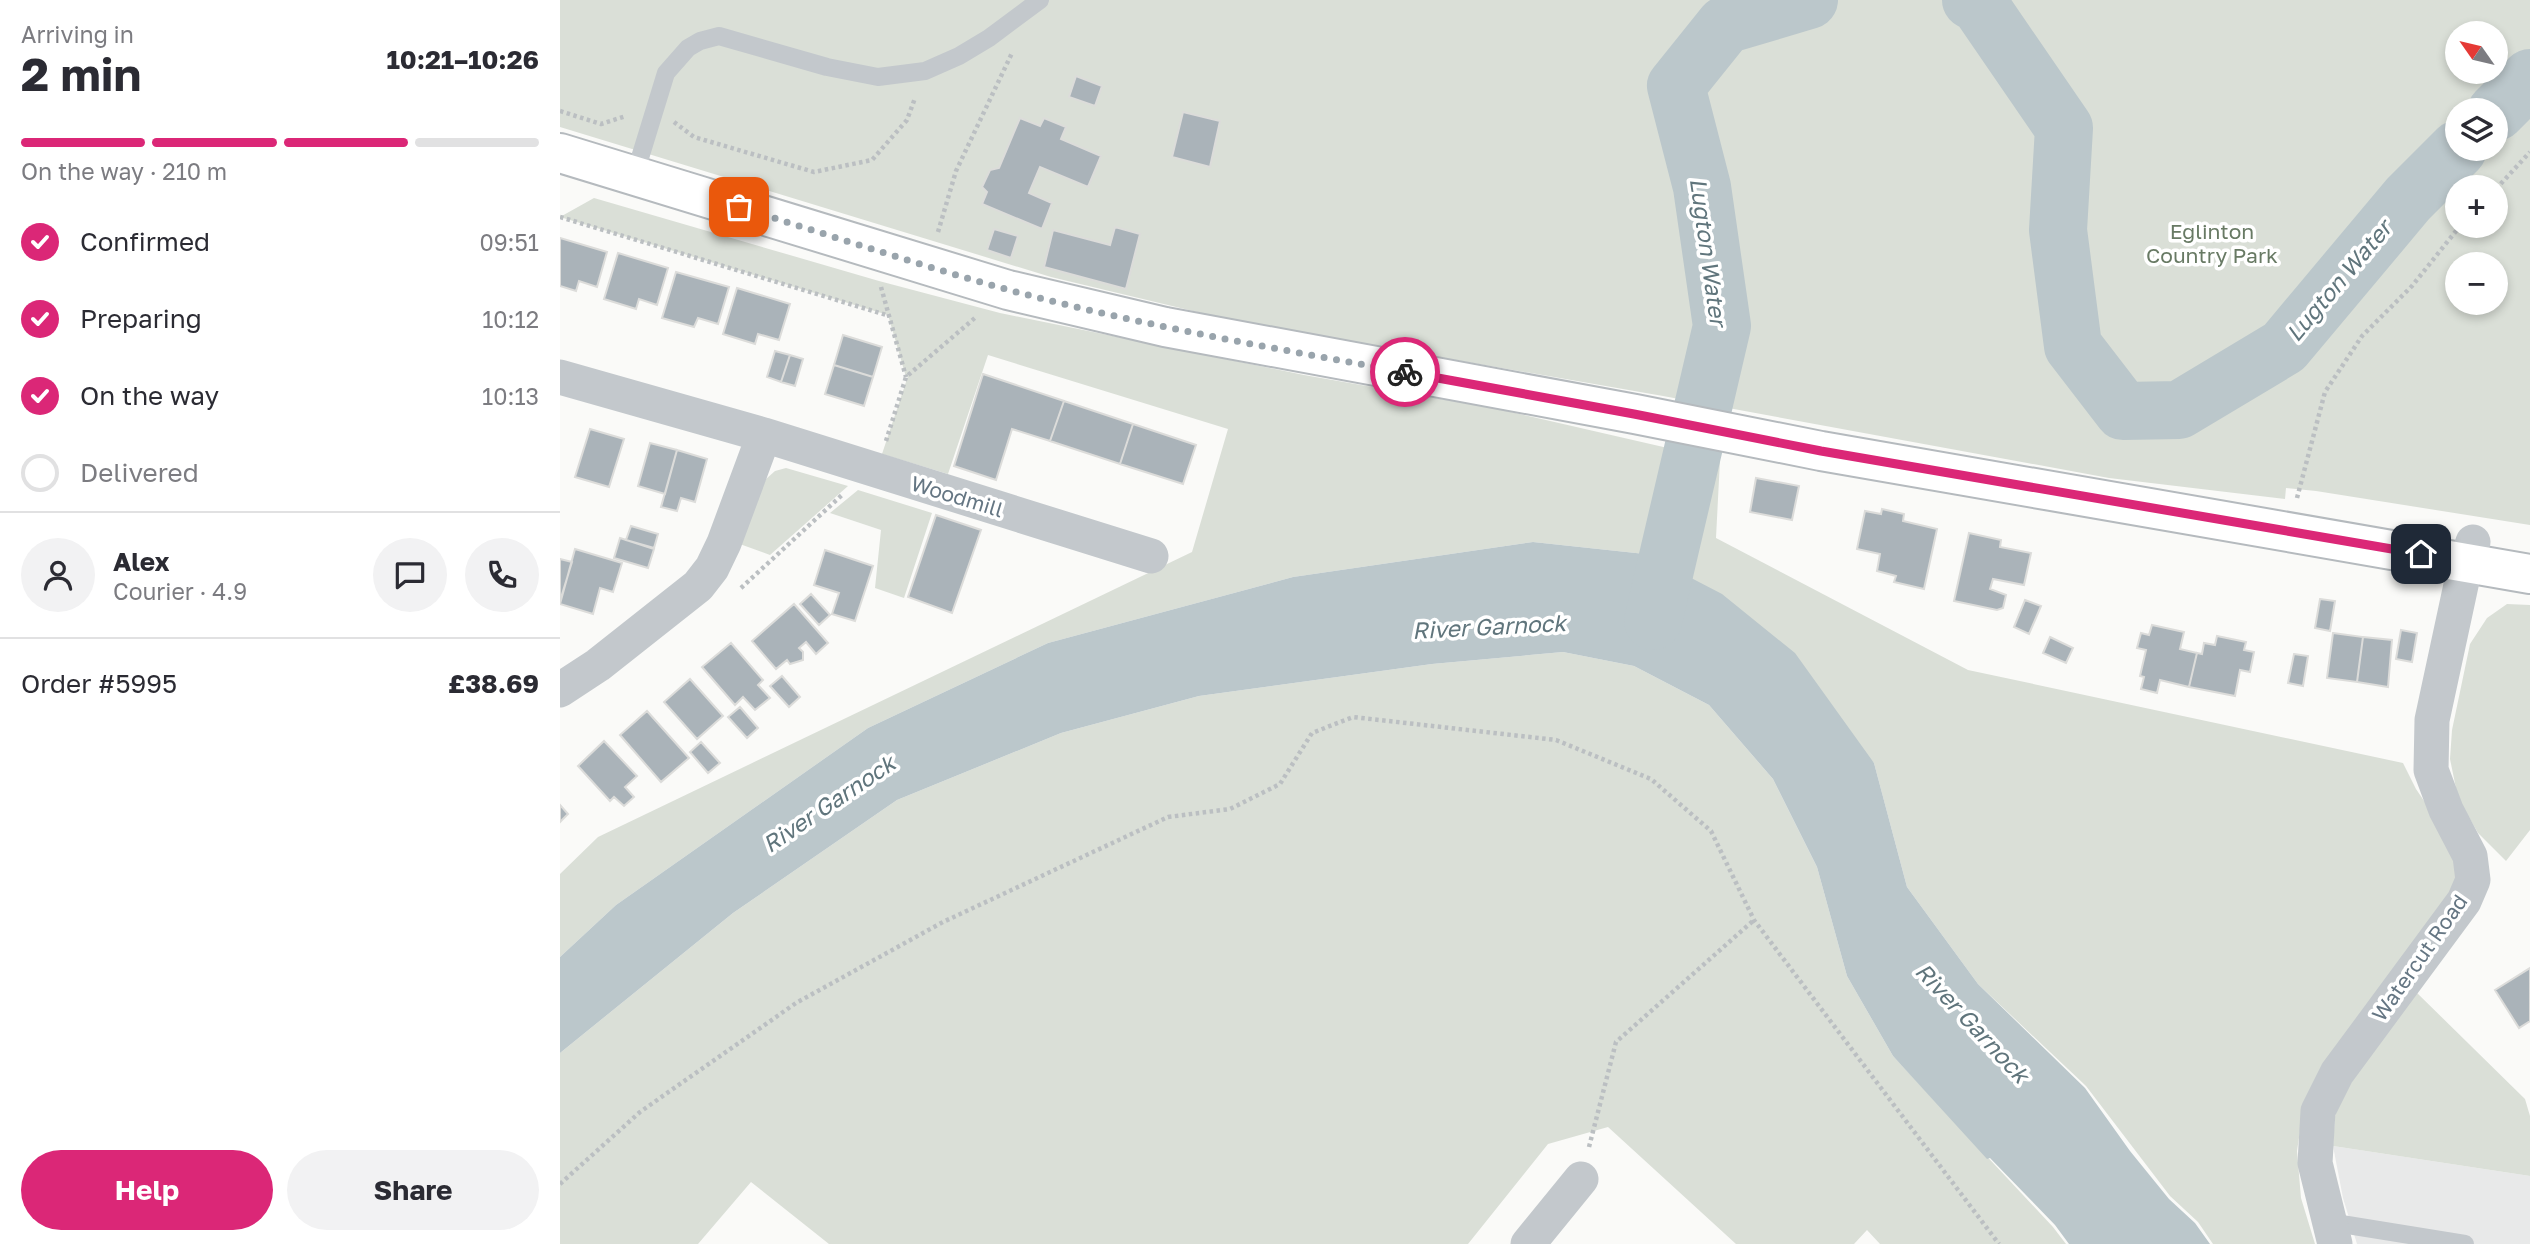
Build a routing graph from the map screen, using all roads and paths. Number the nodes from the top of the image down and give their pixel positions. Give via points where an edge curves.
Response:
1 (1040, 0) edge
2 (1013, 52) dead end
3 (925, 71) junction
4 (654, 107) junction
5 (560, 111) edge
6 (2530, 152) edge
7 (560, 153) edge
8 (635, 174) junction
9 (2508, 176) edge
10 (560, 216) edge
11 (2450, 238) edge
12 (870, 248) junction
13 (928, 266) junction
14 (1008, 290) junction
15 (890, 316) junction
16 (560, 377) edge
17 (906, 377) junction
18 (764, 435) junction
19 (873, 471) junction
20 (2288, 532) junction
21 (2530, 550) edge
22 (2470, 552) junction
23 (1151, 556) dead end
24 (2530, 574) edge
25 (739, 590) dead end
26 (560, 690) edge
27 (1754, 920) junction
28 (1581, 1179) joint
29 (560, 1184) edge
30 (2332, 1233) edge
31 (1528, 1244) edge
32 (1999, 1244) edge
33 (2465, 1244) edge

1 - 3 lane via 989,38
2 - 13 path via 956,171
3 - 4 lane via 878,77 719,36 688,48 666,73
3 - 4 path via 907,120 873,160 814,172 694,137
4 - 5 path via 601,124
4 - 8 lane
6 - 9 path
7 - 8 main road
8 - 12 main road
10 - 15 path
11 - 20 path via 2362,336 2325,392
12 - 13 main road
12 - 15 path
13 - 14 main road
14 - 17 path
14 - 20 main road via 1178,329 1821,451
15 - 17 path
16 - 18 street, Woodmill
17 - 19 path
18 - 19 street, Woodmill
18 - 26 street via 724,543 698,586
19 - 23 street, Woodmill
19 - 25 path
20 - 22 main road
21 - 22 main road
22 - 24 main road
22 - 30 street, Watercut Road via 2432,720 2431,770 2470,856 2473,880 2464,901 2337,1073 2319,1111 2315,1163
27 - 28 path via 1616,1042
27 - 29 path via 1711,831 1651,779 1556,740 1353,717 1312,733 1280,784 1230,809 1168,817 943,922 796,1003 640,1112
27 - 32 path
28 - 31 street
30 - 33 lane

